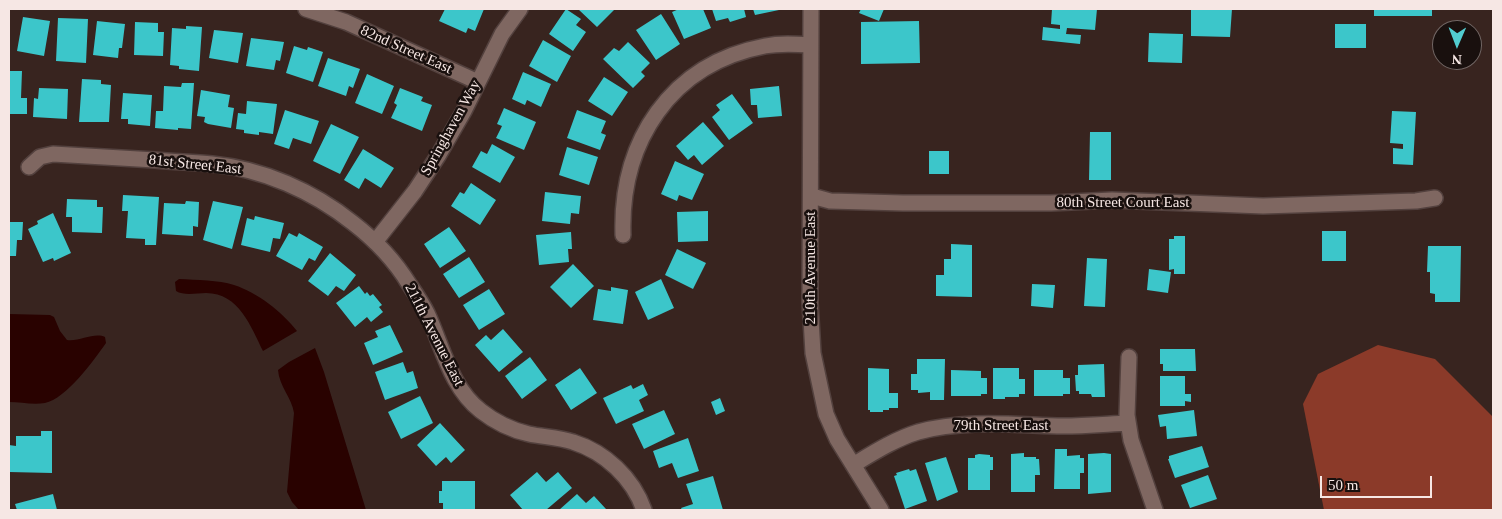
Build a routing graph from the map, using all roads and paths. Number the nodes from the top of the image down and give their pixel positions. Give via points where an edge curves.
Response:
1 (306, 9) edge
2 (520, 9) edge
3 (811, 9) edge
4 (810, 45) junction
5 (478, 82) junction
6 (29, 167) dead end
7 (812, 196) junction
8 (1435, 198) dead end
9 (623, 235) dead end
10 (375, 242) junction
11 (1129, 357) dead end
12 (1128, 423) junction
13 (853, 465) junction
14 (644, 510) edge
15 (881, 510) edge
16 (1156, 510) edge

1 - 5 street, 82nd Street East via 346,22
2 - 5 street, Springhaven Way via 502,34
3 - 4 street, 210th Avenue East
4 - 7 street, 210th Avenue East
4 - 9 street via 786,44 738,52 695,74 663,103 636,150 625,189
5 - 10 street, Springhaven Way via 438,156
6 - 10 street, 81st Street East via 40,157 53,154 213,164 241,169 313,195 341,213
7 - 8 street, 80th Street Court East via 830,201 893,203 1112,200 1263,206
7 - 13 street, 210th Avenue East via 810,302 813,354 826,414
10 - 14 street, 211th Avenue East via 406,278 426,311 454,380 475,406 508,428 573,442 603,456 632,486
11 - 12 street
12 - 13 street, 79th Street East via 944,426 916,433
12 - 16 street
13 - 15 street, 210th Avenue East

